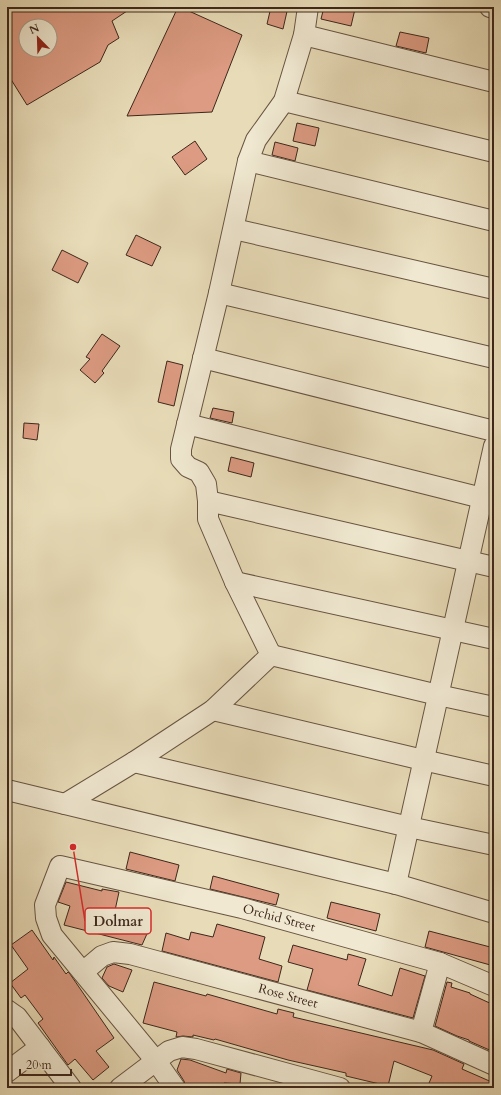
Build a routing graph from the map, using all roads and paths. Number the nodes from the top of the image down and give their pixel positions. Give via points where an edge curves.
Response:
1 (308, 7) edge
2 (490, 7) edge
3 (494, 8) edge
4 (304, 35) junction
5 (494, 82) edge
6 (284, 102) junction
7 (494, 152) edge
8 (248, 161) junction
9 (494, 221) edge
10 (234, 229) junction
11 (494, 289) edge
12 (219, 293) junction
13 (204, 358) junction
14 (494, 358) edge
15 (187, 424) junction
16 (494, 431) edge
17 (494, 446) edge
18 (482, 498) junction
19 (208, 501) junction
20 (468, 561) junction
21 (494, 567) edge
22 (235, 582) junction
23 (453, 630) junction
24 (494, 639) edge
25 (270, 655) junction
26 (438, 695) junction
27 (494, 707) edge
28 (213, 710) junction
29 (423, 760) junction
30 (134, 762) junction
31 (494, 776) edge
32 (7, 790) edge
33 (65, 804) junction
34 (409, 827) junction
35 (494, 845) edge
36 (396, 884) junction
37 (494, 913) edge
38 (440, 963) junction
39 (83, 972) junction
40 (494, 986) edge
41 (7, 1010) edge
42 (420, 1032) junction
43 (40, 1047) junction
44 (156, 1061) junction
45 (494, 1065) edge
46 (7, 1072) edge
47 (71, 1088) edge
48 (120, 1088) edge
49 (175, 1088) edge
50 (340, 1088) edge

1 - 4 street
2 - 3 street
4 - 5 street
4 - 6 street
6 - 7 street
6 - 8 street via 256,140
8 - 9 street
8 - 10 street
10 - 11 street
10 - 12 street
12 - 13 street
12 - 14 street
13 - 15 street
13 - 16 street
15 - 18 street
15 - 19 street via 181,449 182,459 188,467 200,472 206,484
17 - 18 street
18 - 20 street
19 - 20 street
19 - 22 street via 208,519
20 - 21 street
20 - 23 street
22 - 23 street
22 - 25 street
23 - 24 street
23 - 26 street
25 - 26 street
25 - 28 street
26 - 27 street
26 - 29 street
28 - 29 street
28 - 30 street
29 - 31 street
29 - 34 street
30 - 33 street
30 - 34 street
32 - 33 street
33 - 36 street
34 - 35 street
34 - 36 street
36 - 37 street
38 - 39 street, Orchid Street via 242,908 60,866 45,905 46,918 52,935
38 - 40 street, Orchid Street
38 - 42 street
39 - 42 street, Rose Street via 102,956 113,952 130,954
39 - 44 street
41 - 43 street via 17,1017
42 - 45 street, Rose Street
43 - 46 street
43 - 47 street
44 - 48 street
44 - 49 street
44 - 50 street via 170,1051 182,1047 196,1049

